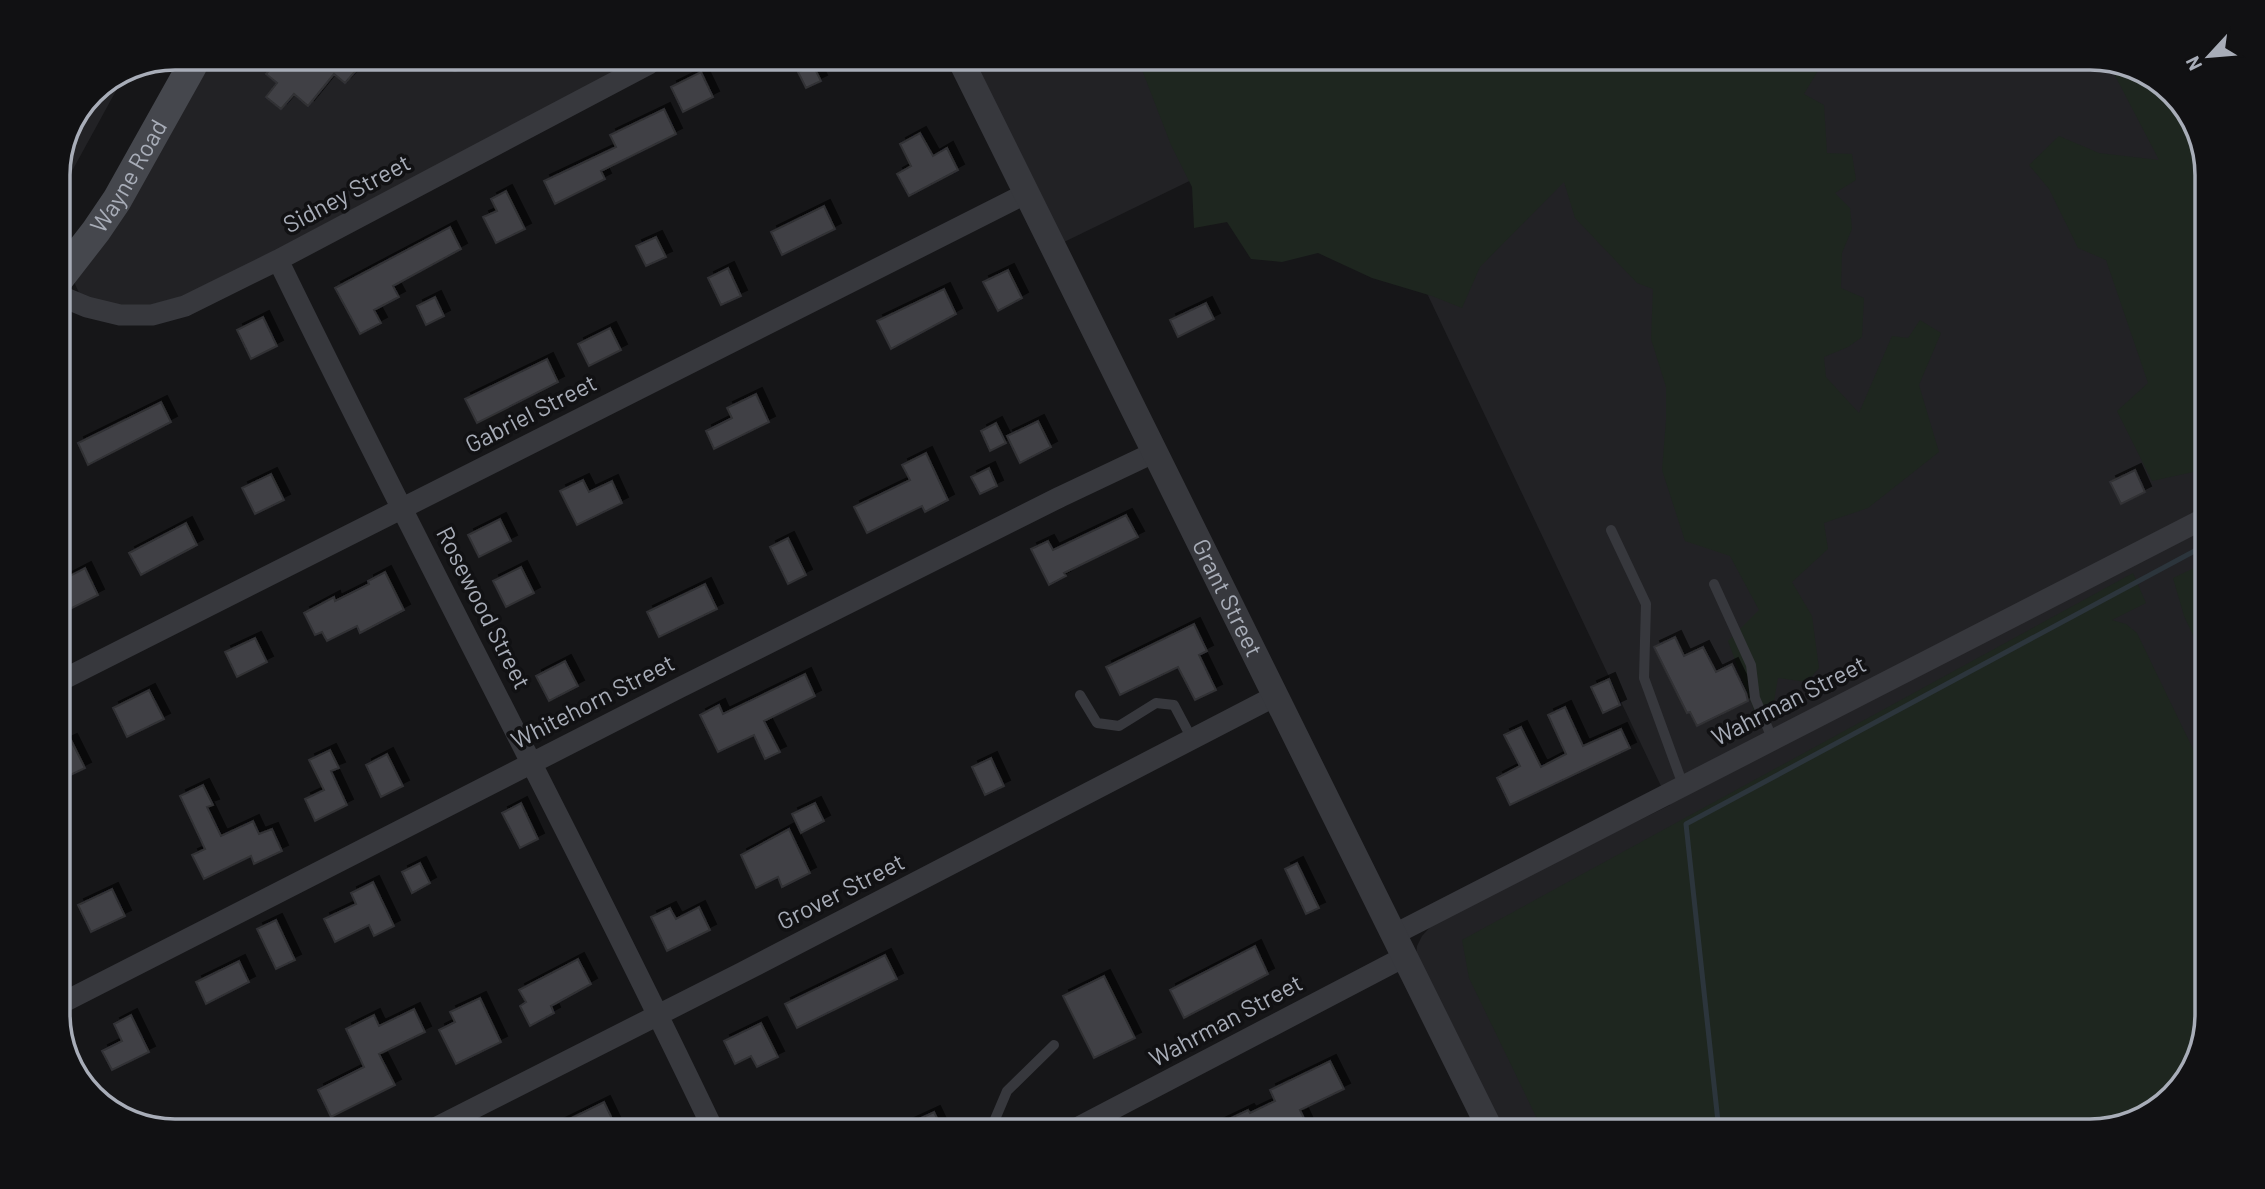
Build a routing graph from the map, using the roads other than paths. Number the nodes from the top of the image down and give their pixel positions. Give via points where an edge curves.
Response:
1 (190, 70) edge
2 (638, 70) edge
3 (966, 70) edge
4 (1027, 193) junction
5 (278, 260) junction
6 (70, 265) edge
7 (70, 300) edge
8 (1155, 452) junction
9 (402, 509) junction
10 (2195, 526) edge
11 (1611, 530) dead end
12 (1714, 584) dead end
13 (70, 676) edge
14 (1080, 695) dead end
15 (1275, 696) junction
16 (1772, 738) junction
17 (1192, 739) junction
18 (532, 763) junction
19 (1683, 785) junction
20 (1400, 945) junction
21 (70, 999) edge
22 (659, 1015) junction
23 (1054, 1045) dead end
24 (453, 1119) edge
25 (708, 1119) edge
26 (995, 1119) edge
27 (1092, 1119) edge
28 (1485, 1119) edge

1 - 6 main road, Wayne Road via 117,200
2 - 5 street, Sidney Street
3 - 4 street, Grant Street
4 - 8 street, Grant Street
4 - 9 street, Gabriel Street
5 - 7 street, Sidney Street via 185,306 152,315 103,312
5 - 9 street, Rosewood Street
8 - 15 street, Grant Street
8 - 18 street, Whitehorn Street
9 - 13 street, Gabriel Street
9 - 18 street, Rosewood Street
10 - 16 street, Wahrman Street
11 - 19 lane via 1646,604 1644,678
12 - 16 lane via 1751,665 1755,698
14 - 17 lane via 1097,723 1119,726 1156,704 1174,705
15 - 17 street, Grover Street
15 - 20 street, Grant Street
16 - 19 street, Wahrman Street
17 - 22 street, Grover Street
18 - 21 street, Whitehorn Street
18 - 22 street, Rosewood Street
19 - 20 street, Wahrman Street
20 - 27 street, Wahrman Street
20 - 28 street, Grant Street
22 - 24 street, Grover Street
22 - 25 street, Rosewood Street
23 - 26 lane via 1007,1091

